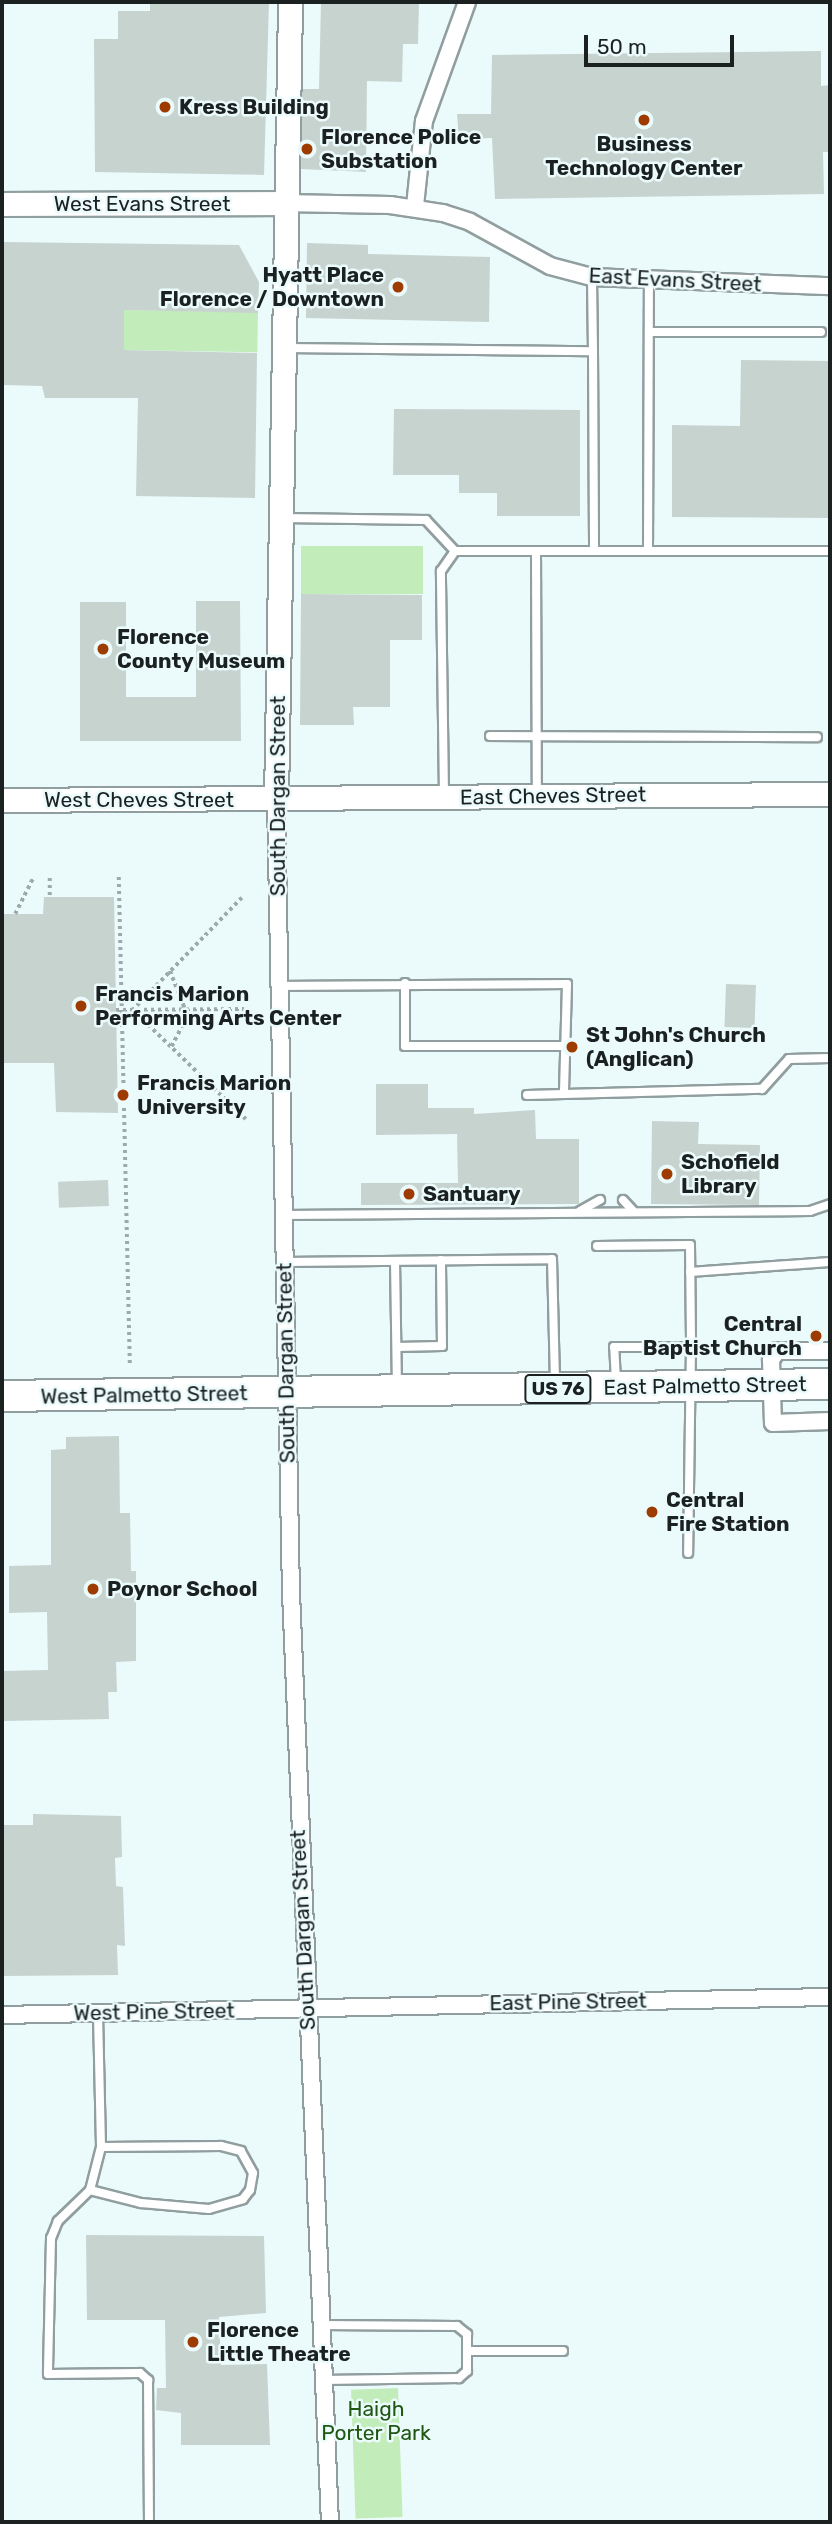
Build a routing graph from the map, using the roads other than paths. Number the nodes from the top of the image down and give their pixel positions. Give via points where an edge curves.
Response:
1 (290, 2) edge
2 (467, 2) edge
3 (283, 203) junction
4 (2, 204) edge
5 (415, 206) junction
6 (592, 277) junction
7 (649, 282) junction
8 (830, 286) edge
9 (649, 332) junction
10 (821, 332) dead end
11 (282, 348) junction
12 (593, 351) junction
13 (280, 517) junction
14 (455, 551) junction
15 (536, 551) junction
16 (594, 551) junction
17 (648, 551) junction
18 (830, 551) edge
19 (490, 736) dead end
20 (537, 736) junction
21 (817, 737) dead end
22 (830, 794) edge
23 (444, 797) junction
24 (537, 797) junction
25 (276, 799) junction
26 (2, 800) edge
27 (405, 983) junction
28 (279, 986) junction
29 (565, 1046) junction
30 (830, 1058) edge
31 (564, 1094) junction
32 (527, 1095) dead end
33 (600, 1200) dead end
34 (623, 1200) dead end
35 (830, 1204) edge
36 (634, 1212) junction
37 (578, 1213) junction
38 (283, 1215) junction
39 (597, 1246) dead end
40 (441, 1260) junction
41 (396, 1261) junction
42 (284, 1262) junction
43 (830, 1262) edge
44 (690, 1272) junction
45 (431, 1286) dead end
46 (441, 1286) junction
47 (431, 1305) dead end
48 (442, 1305) junction
49 (431, 1323) dead end
50 (442, 1323) junction
51 (397, 1347) junction
52 (691, 1348) junction
53 (830, 1351) edge
54 (830, 1384) edge
55 (771, 1385) junction
56 (691, 1386) junction
57 (616, 1388) junction
58 (555, 1389) junction
59 (397, 1391) junction
60 (286, 1394) junction
61 (2, 1396) edge
62 (830, 1421) edge
63 (688, 1553) dead end
64 (830, 1997) edge
65 (307, 2008) junction
66 (98, 2014) junction
67 (2, 2015) edge
68 (101, 2147) junction
69 (90, 2190) junction
70 (321, 2325) junction
71 (467, 2351) junction
72 (563, 2351) dead end
73 (323, 2380) junction
74 (149, 2522) edge
75 (330, 2522) edge

1 - 3 street, South Dargan Street
2 - 5 street via 424,121
3 - 4 street, West Evans Street
3 - 5 street, East Evans Street
3 - 11 street, South Dargan Street
5 - 6 street, East Evans Street via 470,222 550,266
6 - 7 street, East Evans Street
6 - 12 lane
7 - 8 street, East Evans Street
7 - 9 lane
9 - 10 lane
9 - 17 lane
11 - 12 lane
11 - 13 street, South Dargan Street
12 - 16 lane
13 - 14 lane via 426,520
13 - 25 street, South Dargan Street
14 - 15 lane
14 - 23 lane via 440,570
15 - 16 lane
15 - 20 lane
16 - 17 lane
17 - 18 lane
19 - 20 lane
20 - 21 lane
20 - 24 lane
22 - 24 street, East Cheves Street
23 - 24 street, East Cheves Street
23 - 25 street, East Cheves Street
25 - 26 street, West Cheves Street
25 - 28 street, South Dargan Street
27 - 28 lane
27 - 29 lane via 405,1046
27 - 29 lane via 566,984
28 - 38 street, South Dargan Street
29 - 31 lane
30 - 31 lane via 789,1059 762,1089
31 - 32 lane
33 - 37 lane
34 - 36 lane
35 - 36 lane via 810,1212
36 - 37 lane
37 - 38 lane
38 - 42 street, South Dargan Street
39 - 44 lane via 691,1245
40 - 41 lane
40 - 46 lane
40 - 58 lane via 552,1259
41 - 42 lane
41 - 51 lane via 400,1286
42 - 60 street, South Dargan Street
43 - 44 lane
44 - 52 lane
45 - 46 lane
46 - 48 lane
47 - 48 lane
48 - 50 lane
49 - 50 lane
50 - 51 lane via 442,1346
51 - 59 lane
52 - 56 lane
52 - 57 lane via 614,1348
53 - 55 street via 772,1354
54 - 55 highway, East Palmetto Street / US 76
55 - 56 highway, East Palmetto Street / US 76
55 - 62 street via 772,1423
56 - 57 highway, East Palmetto Street / US 76
56 - 63 lane
57 - 58 highway, East Palmetto Street / US 76
58 - 59 highway, East Palmetto Street / US 76
59 - 60 highway, East Palmetto Street / US 76
60 - 61 highway, West Palmetto Street / US 76
60 - 65 street, South Dargan Street
64 - 65 street, East Pine Street
65 - 66 street, West Pine Street
65 - 70 street, South Dargan Street
66 - 67 street, West Pine Street
66 - 68 lane
68 - 69 lane
68 - 69 lane via 221,2146 241,2151 253,2174 250,2190 243,2199 209,2209 141,2203
69 - 74 lane via 58,2221 51,2238 48,2374 140,2373 148,2380
70 - 71 lane via 457,2326 467,2334
70 - 73 street, South Dargan Street
71 - 72 lane
71 - 73 lane via 467,2371 459,2378
73 - 75 street, South Dargan Street

